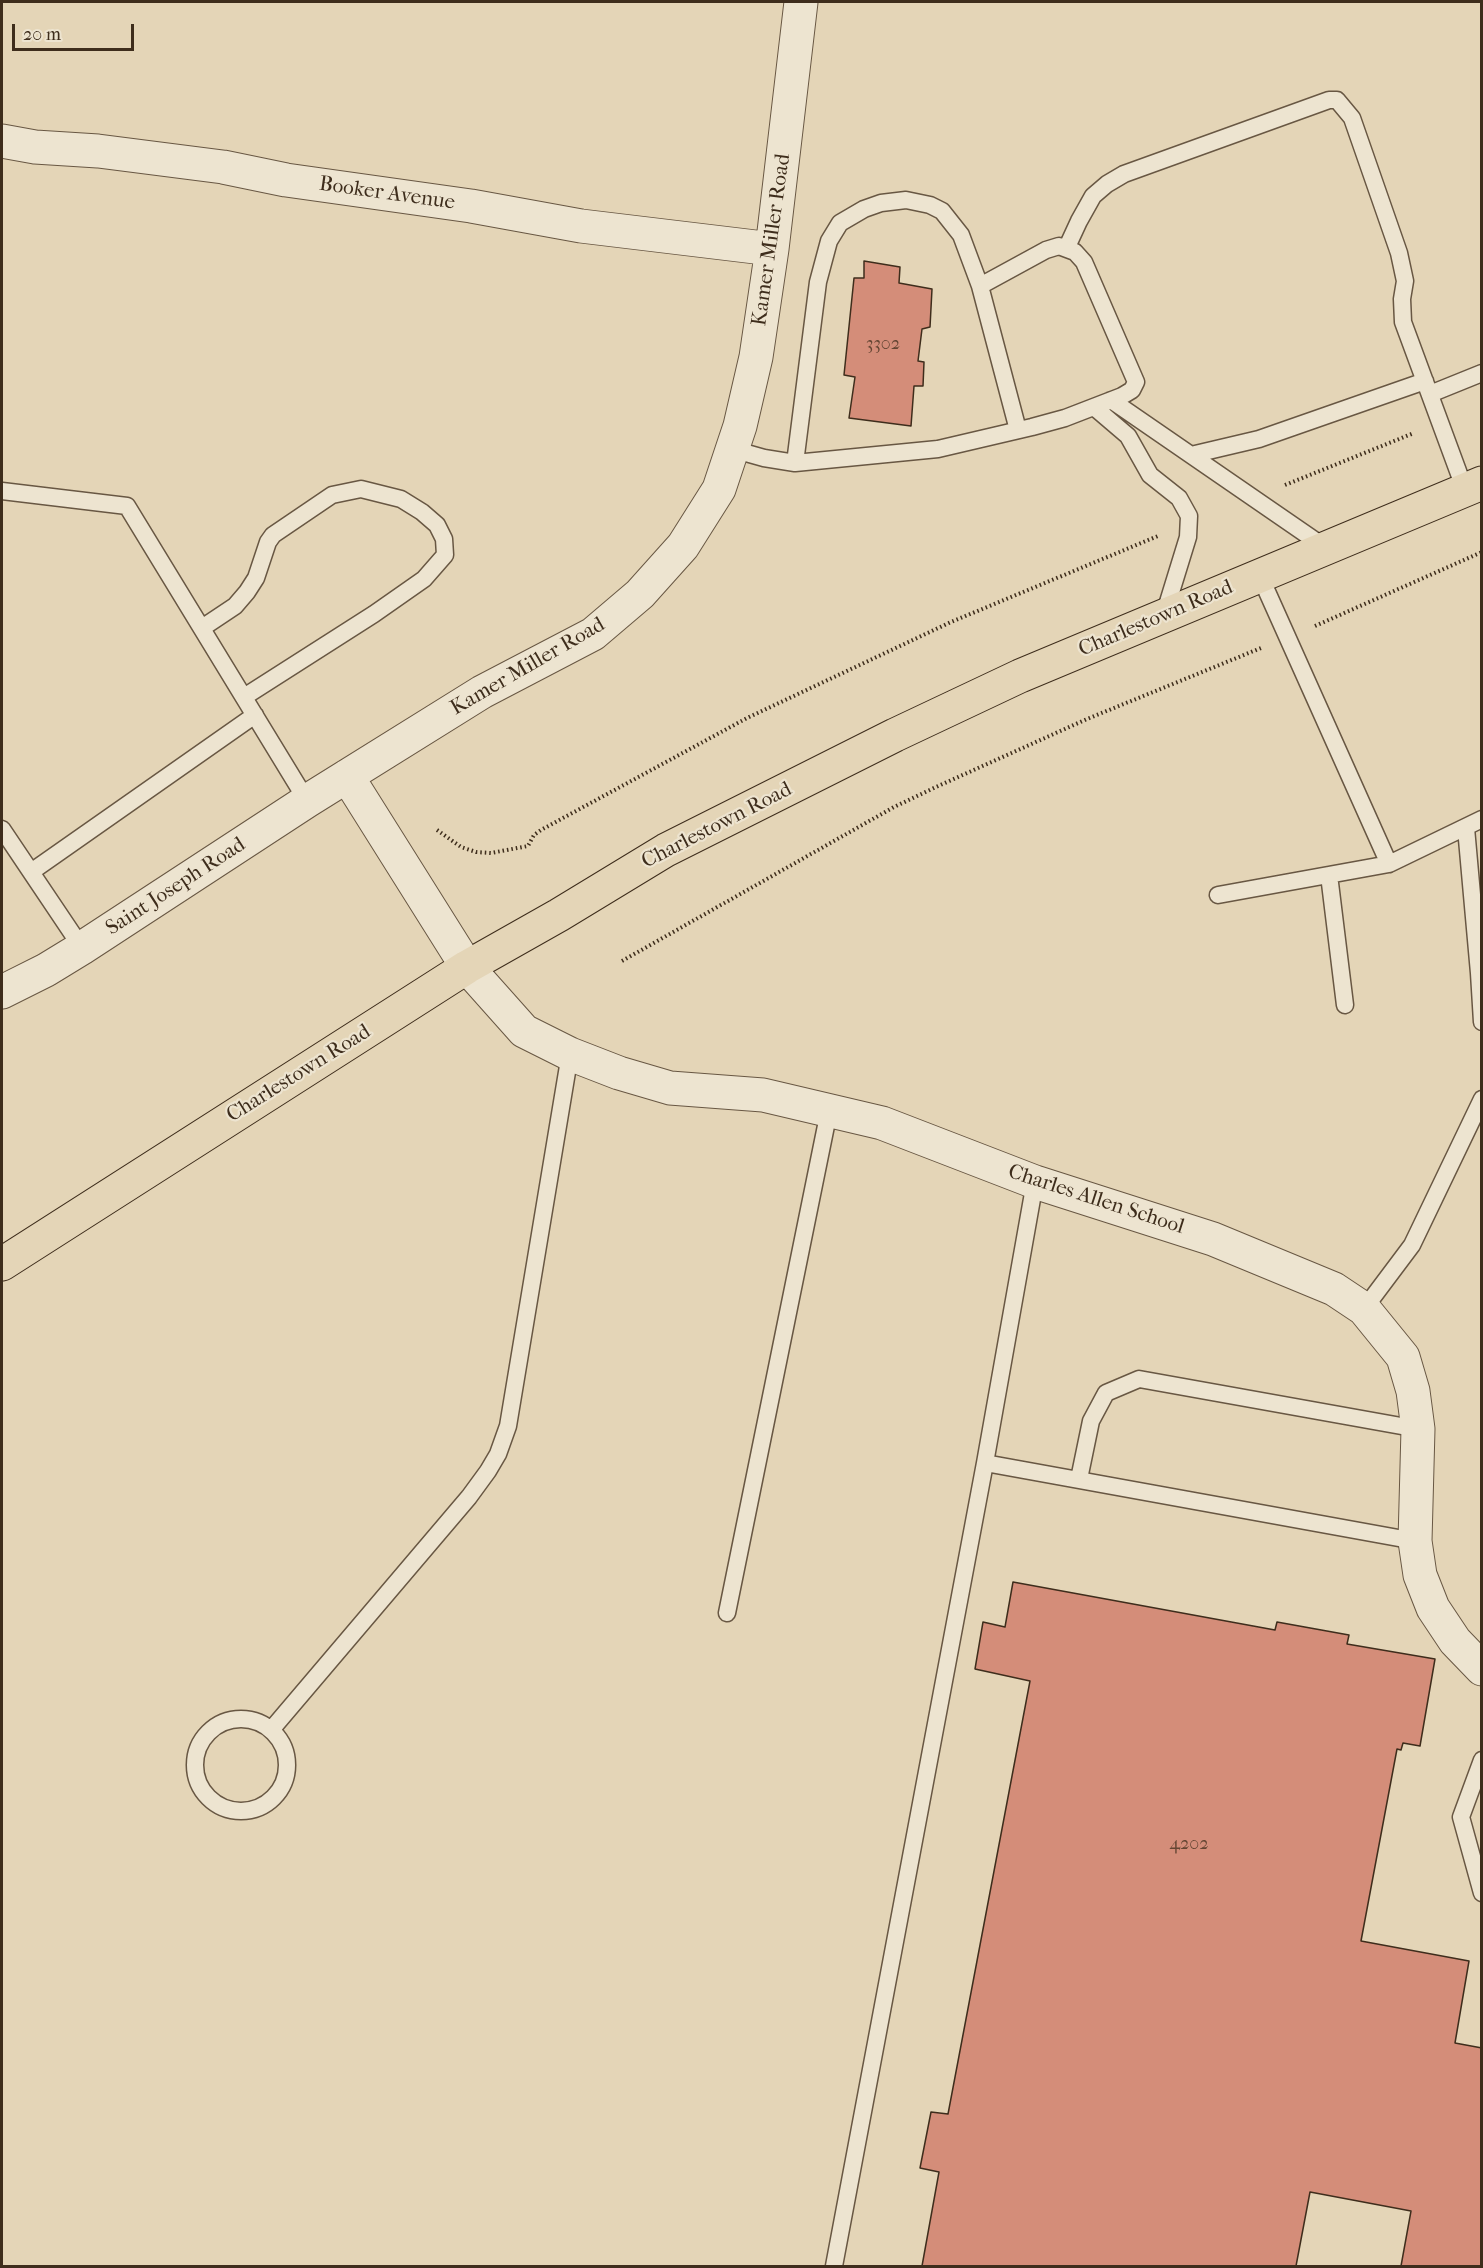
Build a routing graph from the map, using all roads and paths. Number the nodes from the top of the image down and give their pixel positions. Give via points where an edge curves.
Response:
1 (801, 2) edge
2 (2, 141) edge
3 (1067, 248) junction
4 (772, 249) junction
5 (980, 286) junction
6 (1482, 373) edge
7 (1427, 388) junction
8 (1111, 400) junction
9 (1094, 407) junction
10 (1440, 422) junction
11 (1018, 430) junction
12 (732, 449) junction
13 (1191, 455) junction
14 (795, 463) junction
15 (1473, 487) edge
16 (2, 491) edge
17 (1254, 498) junction
18 (1189, 523) junction
19 (1326, 549) junction
20 (1482, 552) edge
21 (1260, 576) junction
22 (1164, 616) junction
23 (202, 628) junction
24 (1287, 637) junction
25 (244, 697) junction
26 (255, 715) junction
27 (346, 776) junction
28 (307, 801) junction
29 (1482, 819) edge
30 (2, 828) edge
31 (1466, 828) junction
32 (436, 830) dead end
33 (1389, 864) junction
34 (31, 872) junction
35 (1329, 875) junction
36 (1218, 895) dead end
37 (82, 948) junction
38 (622, 961) dead end
39 (467, 967) junction
40 (2, 992) edge
41 (1345, 1005) dead end
42 (1482, 1022) edge
43 (570, 1054) junction
44 (1482, 1100) edge
45 (829, 1111) junction
46 (1035, 1182) junction
47 (2, 1264) edge
48 (1364, 1309) junction
49 (1418, 1429) junction
50 (986, 1463) junction
51 (1079, 1479) junction
52 (1415, 1541) junction
53 (727, 1613) dead end
54 (1482, 1669) edge
55 (271, 1730) junction
56 (1482, 1761) edge
57 (1481, 1892) edge
58 (834, 2266) edge

1 - 4 street, Kamer Miller Road
2 - 4 street, Booker Avenue via 223,167 581,226
3 - 5 lane via 1046,250
3 - 7 lane via 1093,196 1112,180 1140,166 1337,100 1352,118 1399,253 1405,281 1403,322
3 - 8 lane via 1084,262 1136,382 1132,390
4 - 12 street, Kamer Miller Road via 756,357
5 - 11 lane
5 - 14 lane via 961,235 942,211 930,205 906,200 881,203 840,223 829,241 818,282
6 - 7 lane
7 - 10 lane
7 - 13 lane via 1259,439
8 - 9 lane
8 - 13 lane
9 - 11 lane
9 - 18 lane via 1131,440 1150,475 1186,506
10 - 15 lane
10 - 17 path
11 - 14 lane via 938,449
12 - 14 lane
12 - 27 street, Kamer Miller Road via 718,489 682,546 640,594 593,634 482,692
13 - 17 lane
15 - 19 main road, Charlestown Road
16 - 23 lane via 127,506
17 - 19 lane
18 - 22 lane
18 - 32 path via 951,622 747,718 541,830 528,846 476,852
19 - 21 main road, Charlestown Road
20 - 24 path
21 - 22 main road, Charlestown Road
21 - 24 lane
22 - 39 main road, Charlestown Road via 895,735 677,845
23 - 25 lane
23 - 25 lane via 235,606 247,592 273,536 332,495 361,489 401,499 437,525 444,539 445,555 424,579
24 - 33 lane
24 - 38 path via 1087,719 894,807
25 - 26 lane
26 - 28 lane
26 - 34 lane
27 - 28 street, Saint Joseph Road
27 - 39 street
28 - 37 street, Saint Joseph Road
29 - 31 lane
30 - 34 lane
31 - 33 lane
31 - 42 lane
33 - 35 lane
34 - 37 lane
35 - 36 lane
35 - 41 lane
37 - 40 street, Saint Joseph Road
39 - 43 street, Charles Allen School via 524,1031
39 - 47 main road, Charlestown Road
43 - 45 street, Charles Allen School via 670,1088 763,1095
43 - 55 lane via 508,1426 498,1454 469,1497
44 - 48 lane via 1412,1245
45 - 46 street, Charles Allen School via 882,1123
45 - 53 lane
46 - 48 street, Charles Allen School via 1213,1239 1334,1289
46 - 50 lane
48 - 49 street, Charles Allen School via 1403,1357
49 - 51 lane via 1139,1379 1106,1393 1091,1421
49 - 52 street, Charles Allen School
50 - 51 lane
50 - 58 lane
51 - 52 lane
52 - 54 street, Charles Allen School via 1420,1575 1433,1608 1455,1641
55 - 55 lane via 255,1721 237,1719 207,1733 194,1761 202,1792 213,1803 227,1810 258,1809 282,1788 286,1757
56 - 57 lane via 1461,1817

